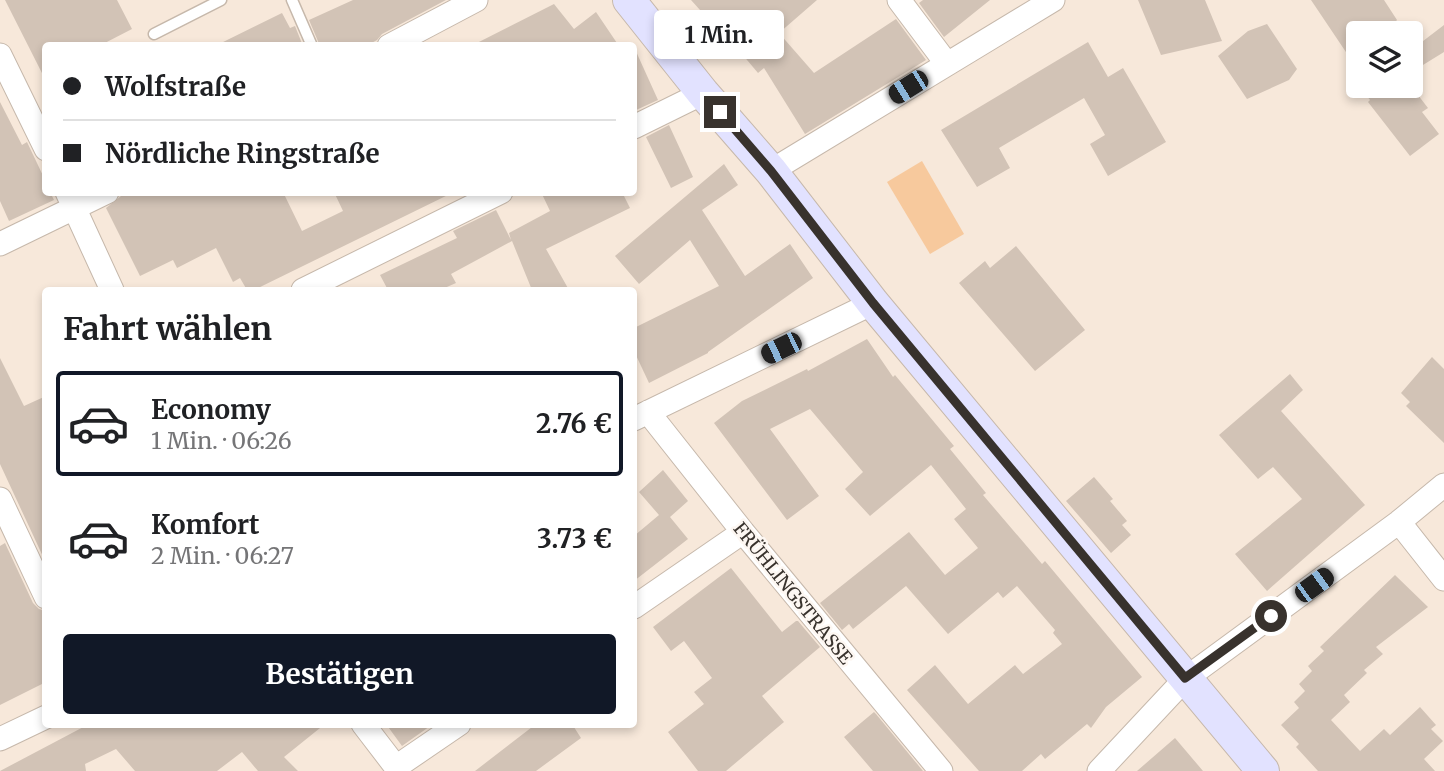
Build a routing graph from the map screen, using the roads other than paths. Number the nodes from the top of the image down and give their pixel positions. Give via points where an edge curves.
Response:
1 (221, 0) edge
2 (292, 0) edge
3 (476, 0) edge
4 (629, 0) edge
5 (899, 0) edge
6 (1053, 0) edge
7 (154, 34) dead end
8 (310, 42) edge
9 (397, 42) edge
10 (0, 55) edge
11 (947, 64) junction
12 (703, 93) junction
13 (637, 126) edge
14 (42, 141) edge
15 (771, 171) junction
16 (91, 196) edge
17 (494, 196) edge
18 (71, 201) edge
19 (0, 244) edge
20 (111, 287) edge
21 (309, 287) edge
22 (873, 303) junction
23 (641, 415) edge
24 (1444, 485) edge
25 (0, 499) edge
26 (1399, 522) junction
27 (743, 533) junction
28 (1444, 579) edge
29 (42, 588) edge
30 (637, 605) edge
31 (1185, 678) junction
32 (42, 719) edge
33 (366, 728) edge
34 (454, 728) edge
35 (0, 739) edge
36 (398, 769) edge
37 (941, 771) edge
38 (1099, 771) edge
39 (1264, 771) edge

1 - 7 lane
2 - 8 lane
3 - 9 street
4 - 12 street
5 - 11 street
6 - 11 street
10 - 14 street
11 - 15 street
12 - 13 street
12 - 15 street
15 - 22 street
16 - 18 street
17 - 21 street
18 - 19 street
18 - 20 street
22 - 23 street
22 - 31 street
23 - 27 street, FRÜHLINGSTRASSE
24 - 26 street
25 - 29 street
26 - 28 street
26 - 31 street
27 - 30 street
27 - 37 street, FRÜHLINGSTRASSE
31 - 38 street
31 - 39 street
32 - 35 street
33 - 36 street
34 - 36 street

